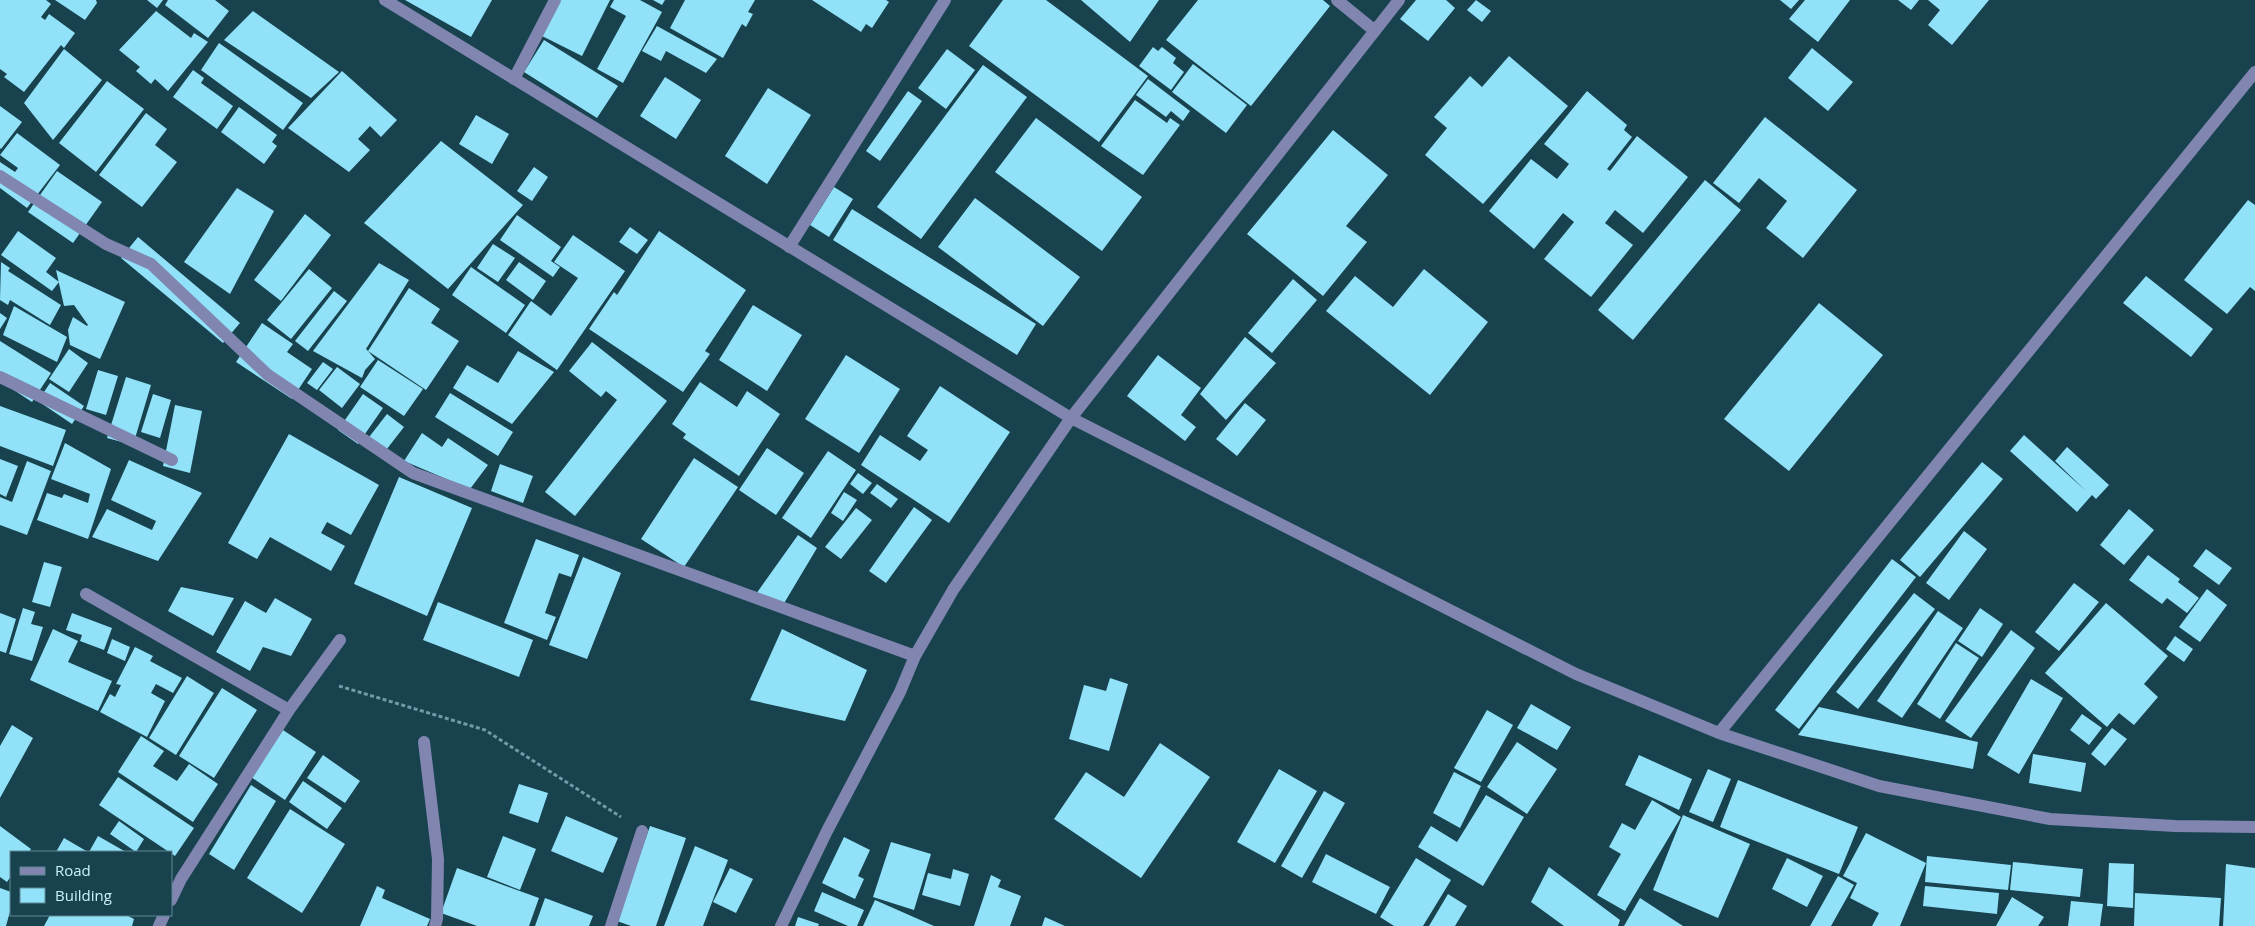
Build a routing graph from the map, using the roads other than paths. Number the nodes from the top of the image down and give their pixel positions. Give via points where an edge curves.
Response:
1 (385, 0) edge
2 (555, 0) edge
3 (945, 0) edge
4 (1337, 0) edge
5 (1399, 0) edge
6 (1375, 31) junction
7 (2255, 72) edge
8 (514, 79) junction
9 (0, 176) edge
10 (790, 247) junction
11 (0, 377) edge
12 (1071, 418) junction
13 (172, 460) dead end
14 (86, 594) dead end
15 (340, 640) dead end
16 (915, 656) junction
17 (288, 710) junction
18 (1719, 733) junction
19 (424, 742) dead end
20 (2255, 827) edge
21 (642, 831) road end
22 (172, 898) edge
23 (434, 926) edge
24 (611, 926) edge
25 (781, 926) edge

1 - 8 street
2 - 8 street
3 - 10 street
4 - 6 street
5 - 6 street
6 - 12 street
7 - 18 street
8 - 10 street
9 - 16 street via 106,244 151,264 268,375 412,474
10 - 12 street
11 - 13 street
12 - 16 street via 953,590
12 - 18 street via 1576,674
14 - 17 street
15 - 17 street
16 - 25 street via 900,692 826,831
17 - 22 street
18 - 20 street via 1879,786 2050,819
19 - 23 street via 438,860 437,919
21 - 24 street

